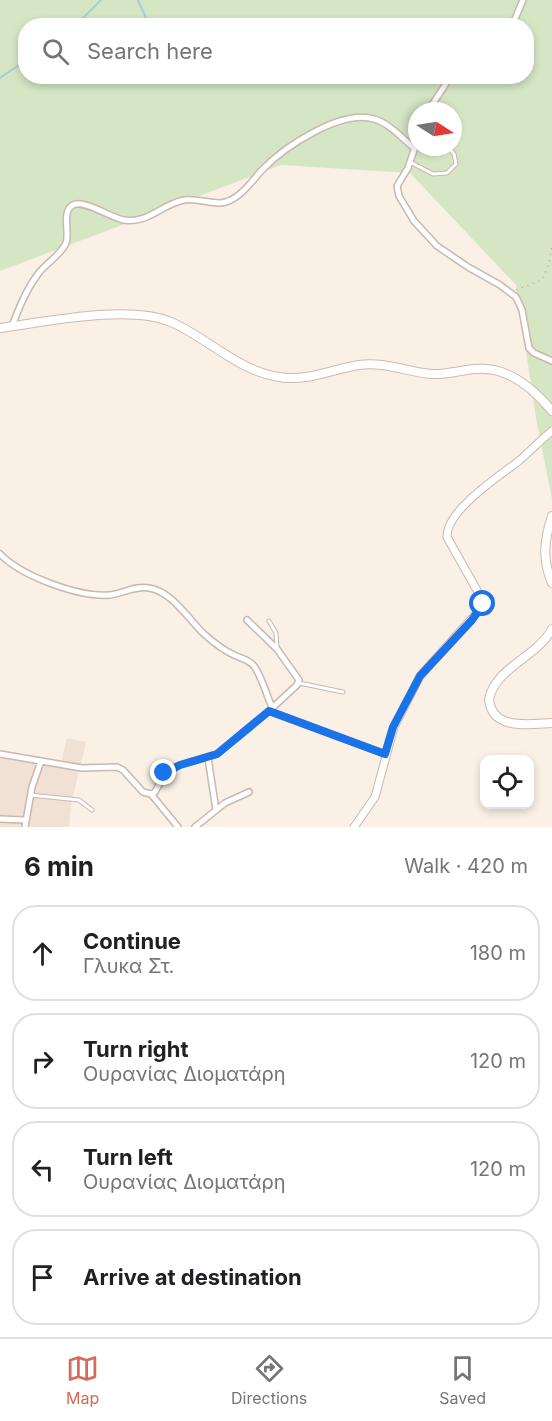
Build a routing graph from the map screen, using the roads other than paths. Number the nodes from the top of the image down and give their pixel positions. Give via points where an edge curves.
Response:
1 (523, 0) edge
2 (515, 18) edge
3 (445, 84) edge
4 (434, 102) edge
5 (408, 143) edge
6 (412, 156) edge
7 (454, 156) edge
8 (410, 162) junction
9 (12, 326) junction
10 (0, 328) edge
11 (552, 361) edge
12 (552, 411) edge
13 (552, 431) edge
14 (552, 516) edge
15 (0, 554) edge
16 (552, 583) edge
17 (247, 620) dead end
18 (269, 621) dead end
19 (552, 629) edge
20 (277, 649) junction
21 (299, 683) junction
22 (343, 692) dead end
23 (271, 709) junction
24 (552, 723) edge
25 (0, 754) edge
26 (385, 754) junction
27 (208, 758) junction
28 (41, 761) junction
29 (249, 792) dead end
30 (151, 794) junction
31 (30, 795) junction
32 (92, 810) dead end
33 (216, 810) junction
34 (0, 819) edge
35 (25, 824) edge
36 (178, 827) edge
37 (195, 827) edge
38 (354, 827) edge

1 - 2 street
3 - 4 street
5 - 9 street via 377,120 350,118 291,146 226,202 187,199 129,221 84,204 73,205 67,214 66,243 39,273
6 - 8 street
7 - 8 lane via 456,164 447,173 433,174
8 - 11 street via 397,189 414,221 445,252 510,292 520,304 529,348
9 - 10 main road
9 - 12 main road via 110,315 149,316 174,324 257,371 292,379 368,364 431,374 490,369 519,381
13 - 26 street via 486,485 449,525 450,544 483,604 420,676 393,727
14 - 16 main road via 544,552
15 - 23 street via 24,570 92,594 113,595 143,587 156,590 220,647 254,665
17 - 20 street
18 - 20 lane via 276,633
19 - 24 main road via 542,643 496,682 489,699 493,713 506,723
20 - 21 street
21 - 22 lane
21 - 23 street
23 - 26 street
23 - 27 street
25 - 28 street
26 - 38 street via 375,797
27 - 30 street via 171,769 162,775
27 - 33 street
28 - 30 street via 82,768 120,767 143,792
28 - 31 street
29 - 33 street
30 - 36 street
31 - 32 lane via 79,800
31 - 35 street
33 - 37 street
34 - 35 street

